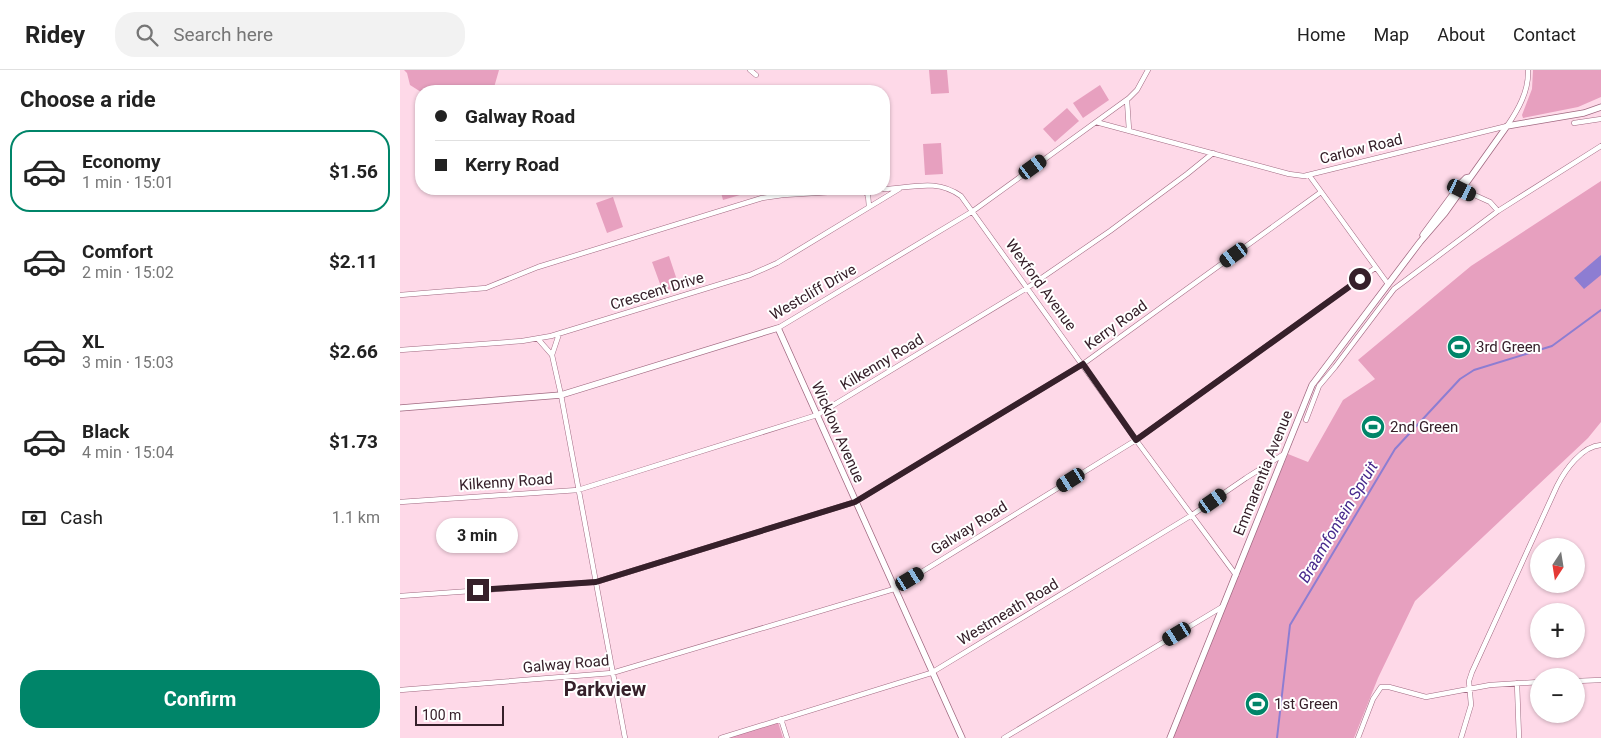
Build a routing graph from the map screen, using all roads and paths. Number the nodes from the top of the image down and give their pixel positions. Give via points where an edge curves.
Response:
1 (750, 70) edge
2 (1148, 70) edge
3 (1528, 70) edge
4 (756, 75) dead end
5 (1127, 100) junction
6 (1601, 107) edge
7 (1601, 119) edge
8 (1096, 122) junction
9 (1574, 123) dead end
10 (1507, 126) junction
11 (1129, 130) junction
12 (1601, 146) edge
13 (1213, 153) junction
14 (1309, 175) junction
15 (900, 188) junction
16 (890, 189) edge
17 (1460, 189) junction
18 (1320, 192) junction
19 (890, 194) edge
20 (783, 195) edge
21 (868, 195) edge
22 (889, 195) edge
23 (869, 208) junction
24 (973, 211) junction
25 (1498, 211) junction
26 (1376, 268) junction
27 (1388, 284) junction
28 (1027, 288) junction
29 (400, 295) edge
30 (778, 328) junction
31 (559, 334) junction
32 (538, 339) junction
33 (400, 350) edge
34 (552, 355) junction
35 (1083, 364) junction
36 (561, 395) junction
37 (400, 408) edge
38 (817, 415) junction
39 (1306, 420) dead end
40 (1136, 440) junction
41 (1601, 445) edge
42 (1284, 454) junction
43 (578, 490) junction
44 (400, 502) edge
45 (855, 502) junction
46 (1192, 515) junction
47 (1236, 575) junction
48 (596, 582) junction
49 (894, 589) junction
50 (400, 596) edge
51 (1224, 606) junction
52 (612, 673) junction
53 (931, 673) junction
54 (1601, 680) edge
55 (1585, 681) edge
56 (1530, 683) edge
57 (1517, 684) junction
58 (1470, 688) junction
59 (400, 690) edge
60 (781, 720) junction
61 (625, 738) edge
62 (721, 738) edge
63 (787, 738) edge
64 (962, 738) edge
65 (1004, 738) edge
66 (1170, 738) edge
67 (1358, 738) edge
68 (1461, 738) edge
69 (1519, 738) edge

1 - 4 street
2 - 5 street, Westcliff Drive
3 - 10 street via 1524,94
5 - 8 street, Westcliff Drive
5 - 11 street
6 - 10 street, Carlow Road via 1584,113
7 - 9 street
8 - 11 street, Carlow Road
8 - 24 street, Westcliff Drive
10 - 14 street, Carlow Road
10 - 17 street, Emmarentia Avenue
11 - 13 street, Carlow Road
12 - 25 street
13 - 14 street, Carlow Road via 1297,176
13 - 28 street, Kilkenny Road via 1110,231
14 - 18 street
15 - 16 street, Wexford Avenue
15 - 19 street, Crescent Drive
15 - 24 street, Wexford Avenue via 947,187 961,196
17 - 25 street via 1490,202
17 - 27 street, Emmarentia Avenue
18 - 26 street
18 - 35 street, Kerry Road
20 - 29 street, Wexford Avenue via 762,198 538,267 486,288
21 - 23 street
22 - 23 street, Crescent Drive
23 - 31 street, Crescent Drive via 756,273
24 - 28 street, Wexford Avenue
24 - 30 street, Westcliff Drive
25 - 39 street via 1394,289 1319,386
26 - 27 street
26 - 40 street, Galway Road
27 - 42 street, Emmarentia Avenue via 1314,380
28 - 35 street, Wexford Avenue
28 - 38 street, Kilkenny Road
30 - 36 street, Westcliff Drive
30 - 38 street, Wicklow Avenue
31 - 32 street, Crescent Drive
31 - 34 street
32 - 33 street, Crescent Drive
32 - 34 street
34 - 36 street
35 - 40 street, Wexford Avenue
35 - 45 street, Kerry Road
36 - 37 street, Westcliff Drive
36 - 43 street
38 - 43 street, Kilkenny Road
38 - 45 street, Wicklow Avenue
40 - 46 street, Wexford Avenue
40 - 49 street, Galway Road
41 - 58 street via 1588,448 1560,478 1472,672
42 - 46 street, Westmeath Road
42 - 47 street, Emmarentia Avenue
43 - 44 street, Kilkenny Road
43 - 48 street
45 - 48 street, Kerry Road
45 - 49 street, Wicklow Avenue
46 - 47 street, Wexford Avenue
46 - 53 street, Westmeath Road
47 - 51 street, Emmarentia Avenue
48 - 50 street, Kerry Road
48 - 52 street
49 - 52 street, Galway Road
49 - 53 street, Wicklow Avenue
51 - 65 street
51 - 66 street, Emmarentia Avenue
52 - 59 street, Galway Road
52 - 61 street
53 - 60 street, Westmeath Road
53 - 64 street, Wicklow Avenue
54 - 55 street
56 - 57 street
57 - 58 street
57 - 69 street
58 - 67 street via 1426,697 1383,686 1375,694
58 - 68 street via 1472,705
60 - 62 street, Westmeath Road
60 - 63 street

